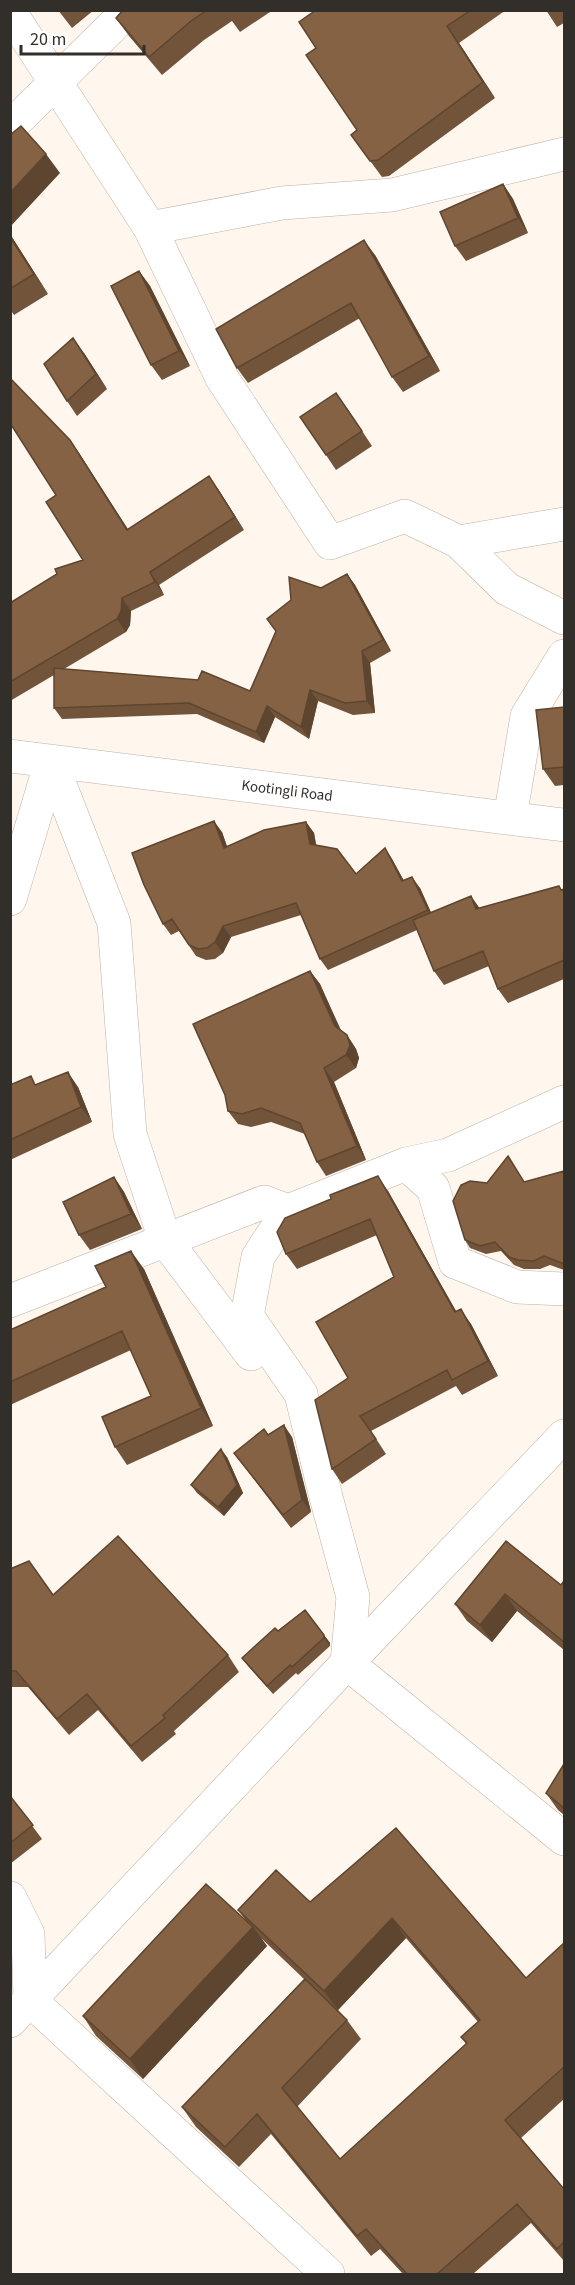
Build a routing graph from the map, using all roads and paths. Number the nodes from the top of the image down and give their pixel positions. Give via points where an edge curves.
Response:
1 (129, 10) edge
2 (10, 12) edge
3 (56, 84) junction
4 (10, 127) edge
5 (564, 154) edge
6 (150, 228) junction
7 (564, 524) edge
8 (459, 542) junction
9 (564, 618) edge
10 (564, 656) edge
11 (10, 756) edge
12 (51, 762) junction
13 (510, 818) junction
14 (564, 825) edge
15 (10, 899) edge
16 (564, 1102) edge
17 (406, 1164) junction
18 (288, 1211) junction
19 (165, 1240) junction
20 (564, 1290) edge
21 (10, 1301) edge
22 (310, 1432) junction
23 (564, 1436) edge
24 (347, 1663) junction
25 (564, 1839) edge
26 (10, 1898) edge
27 (20, 2010) edge
28 (328, 2274) edge

1 - 3 street
2 - 3 street
3 - 4 street
3 - 6 street
5 - 6 street via 392,195 282,203
6 - 8 street via 222,378 330,543 405,516
7 - 8 street
8 - 9 street via 507,589
10 - 13 street via 527,716
11 - 12 street, Kootingli Road
12 - 13 street, Kootingli Road
12 - 15 street
12 - 19 street via 114,923 130,1134
13 - 14 street, Kootingli Road
16 - 17 street via 448,1155
17 - 18 street
17 - 20 street via 433,1188 455,1262 517,1287
18 - 19 street via 264,1202
18 - 22 street via 258,1257 247,1316 301,1394
19 - 21 street
19 - 22 street
22 - 24 street via 353,1597
23 - 24 street
24 - 25 street
24 - 27 street
26 - 27 street via 28,1934
27 - 28 street

